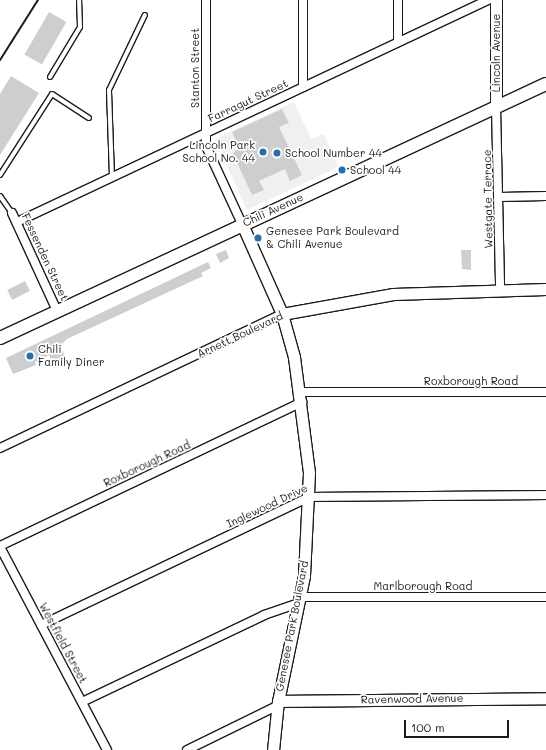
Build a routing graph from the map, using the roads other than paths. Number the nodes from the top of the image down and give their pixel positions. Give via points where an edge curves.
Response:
1 (79, 0) edge
2 (206, 0) edge
3 (303, 0) edge
4 (398, 0) edge
5 (488, 0) edge
6 (496, 0) edge
7 (145, 15) dead end
8 (398, 42) junction
9 (50, 77) dead end
10 (546, 84) edge
11 (303, 87) junction
12 (496, 107) junction
13 (89, 118) dead end
14 (206, 133) junction
15 (0, 175) edge
16 (112, 178) junction
17 (0, 196) edge
18 (546, 196) edge
19 (500, 197) junction
20 (2, 202) edge
21 (12, 213) joint
22 (17, 222) junction
23 (242, 224) junction
24 (546, 289) edge
25 (500, 290) junction
26 (57, 311) junction
27 (282, 314) junction
28 (0, 338) edge
29 (546, 392) edge
30 (301, 397) junction
31 (0, 448) edge
32 (546, 495) edge
33 (309, 497) junction
34 (0, 546) edge
35 (546, 597) edge
36 (300, 600) junction
37 (41, 625) junction
38 (546, 698) edge
39 (82, 702) junction
40 (277, 704) junction
41 (107, 750) edge
42 (187, 750) edge
43 (273, 750) edge

1 - 9 lane via 80,27
2 - 14 street, Stanton Street
3 - 11 street
4 - 8 street
5 - 8 street, Farragut Street
6 - 12 street, Lincoln Avenue
7 - 16 lane via 109,90
8 - 11 street, Farragut Street
10 - 12 main road, Chili Avenue
11 - 14 street, Farragut Street
12 - 19 street, Westgate Terrace
12 - 23 main road, Chili Avenue
13 - 15 lane via 52,94
14 - 16 street, Farragut Street
14 - 23 street, Stanton Street via 207,150
16 - 22 street, Farragut Street
17 - 20 lane
18 - 19 street
19 - 25 street, Westgate Terrace
20 - 21 lane
21 - 22 street, Fessenden Street
22 - 26 street, Fessenden Street
23 - 26 main road, Chili Avenue
23 - 27 street, Genesee Park Boulevard
24 - 25 street, Arnett Boulevard
25 - 27 street, Arnett Boulevard via 393,294
26 - 28 main road, Chili Avenue
27 - 30 street, Genesee Park Boulevard
27 - 31 street, Arnett Boulevard
29 - 30 street, Roxborough Road
30 - 33 street, Genesee Park Boulevard
30 - 34 street, Roxborough Road
32 - 33 street, Inglewood Drive
33 - 36 street, Genesee Park Boulevard
33 - 37 street, Inglewood Drive
34 - 37 street, Westfield Street
35 - 36 street, Marlborough Road
36 - 39 street, Marlborough Road
36 - 40 street, Genesee Park Boulevard
37 - 39 street, Westfield Street
38 - 40 street, Ravenwood Avenue
39 - 41 street, Westfield Street
40 - 42 street, Ravenwood Avenue
40 - 43 street, Genesee Park Boulevard

